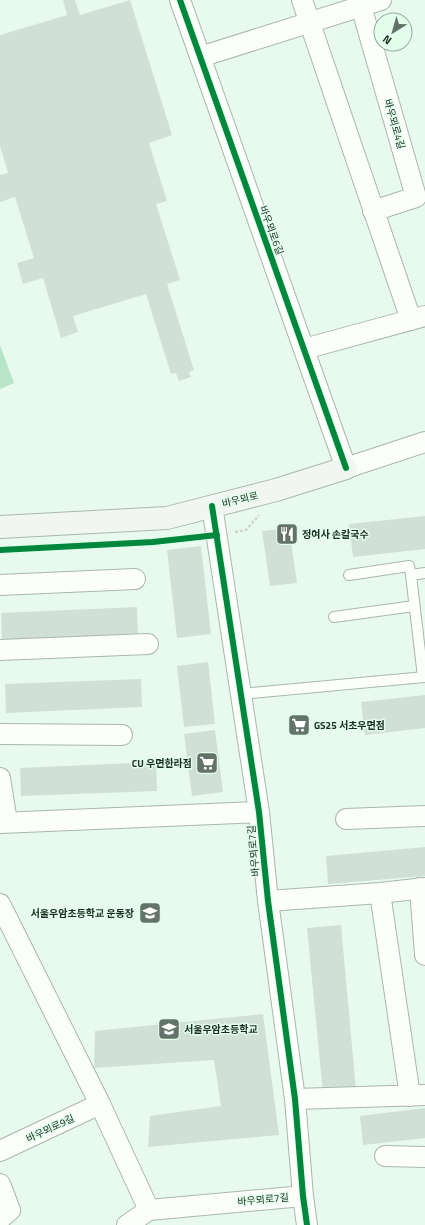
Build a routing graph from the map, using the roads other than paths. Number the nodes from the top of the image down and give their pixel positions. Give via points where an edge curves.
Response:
1 (180, 0) edge
2 (302, 0) edge
3 (381, 0) edge
4 (361, 6) junction
5 (309, 23) junction
6 (200, 58) junction
7 (373, 211) junction
8 (418, 318) edge
9 (304, 349) junction
10 (425, 442) edge
11 (346, 468) junction
12 (212, 506) junction
13 (0, 526) edge
14 (425, 573) edge
15 (349, 575) dead end
16 (411, 575) junction
17 (135, 579) dead end
18 (0, 585) edge
19 (414, 606) junction
20 (334, 616) dead end
21 (148, 644) dead end
22 (0, 650) edge
23 (424, 677) edge
24 (241, 694) junction
25 (0, 734) edge
26 (122, 735) dead end
27 (0, 778) edge
28 (259, 812) junction
29 (425, 816) edge
30 (346, 819) dead end
31 (3, 822) edge
32 (422, 888) edge
33 (380, 893) junction
34 (268, 901) junction
35 (0, 904) edge
36 (425, 946) edge
37 (418, 1095) edge
38 (295, 1099) junction
39 (100, 1104) junction
40 (0, 1151) edge
41 (385, 1156) dead end
42 (425, 1157) edge
43 (0, 1184) edge
44 (303, 1196) junction
45 (149, 1210) junction
46 (0, 1219) edge
47 (127, 1225) edge
48 (307, 1225) edge

1 - 6 street, 바우뫼로6길
2 - 5 street
3 - 4 street
4 - 5 street
4 - 7 street, 바우뫼로4길 via 416,197
5 - 6 street
5 - 7 street
6 - 9 street, 바우뫼로6길
7 - 8 street
8 - 9 street
9 - 11 street, 바우뫼로6길
10 - 11 street, 바우뫼로
11 - 12 street, 바우뫼로 via 276,490
12 - 13 street, 바우뫼로 via 167,518
12 - 24 street, 바우뫼로7길
14 - 16 lane
15 - 16 lane via 409,566
16 - 19 lane
17 - 18 street
19 - 20 lane
19 - 23 lane
21 - 22 street
23 - 24 lane
24 - 28 street, 바우뫼로7길
25 - 26 street
27 - 31 street
28 - 31 street, 바우뫼로7길
28 - 34 street, 바우뫼로7길
29 - 30 street
32 - 33 street
32 - 36 street
33 - 34 street
33 - 37 street
34 - 38 street, 바우뫼로7길
35 - 39 street
37 - 38 street
38 - 44 street, 바우뫼로7길
39 - 40 street, 바우뫼로9길
39 - 45 street
41 - 42 street
43 - 46 street via 10,1210
44 - 45 street, 바우뫼로7길
44 - 48 street
45 - 47 street, 바우뫼로7길

